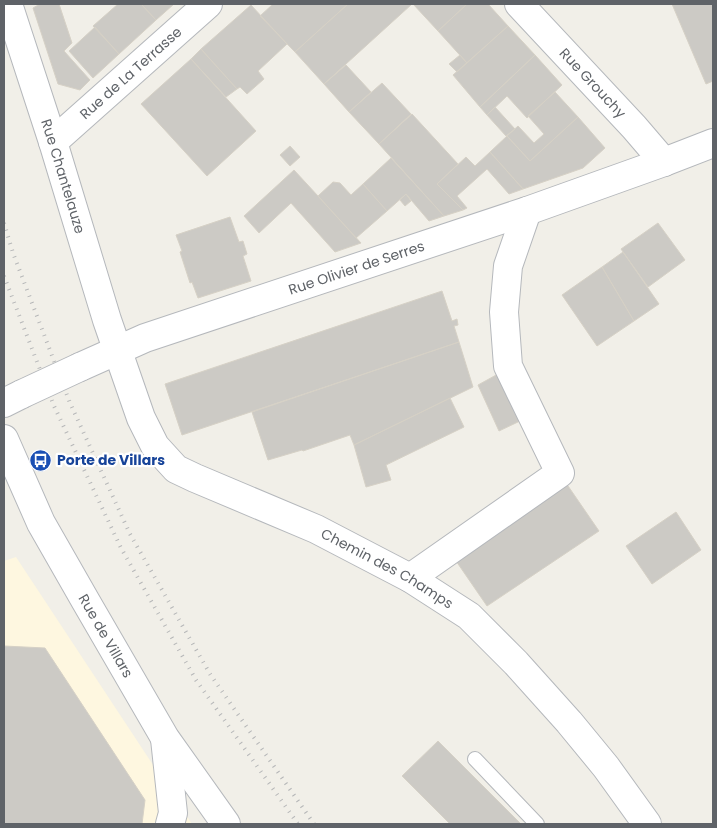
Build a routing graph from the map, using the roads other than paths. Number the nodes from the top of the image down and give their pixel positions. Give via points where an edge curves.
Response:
1 (8, 4) edge
2 (208, 4) edge
3 (519, 4) edge
4 (53, 142) junction
5 (713, 143) edge
6 (664, 162) junction
7 (527, 211) junction
8 (118, 350) junction
9 (13, 398) edge
10 (4, 439) edge
11 (410, 578) junction
12 (165, 738) junction
13 (475, 759) dead end
14 (170, 824) edge
15 (226, 824) edge
16 (537, 824) edge
17 (648, 824) edge

1 - 4 street, Rue Chantelauze
2 - 4 street, Rue de La Terrasse
3 - 6 street, Rue Grouchy
4 - 8 street, Rue Chantelauze
5 - 6 street, Rue Olivier de Serres
6 - 7 street, Rue Olivier de Serres
7 - 8 street, Rue Olivier de Serres via 145,338
7 - 11 street via 508,266 504,312 508,366 560,473
8 - 9 street, Rue Olivier de Serres, bridge
8 - 11 street, Chemin des Champs via 141,418 155,446 176,469 316,529
10 - 12 street, Rue de Villars via 41,523
11 - 17 street, Chemin des Champs via 469,616 516,663 606,767
12 - 14 street via 173,813
12 - 15 street, Rue de Villars
13 - 16 lane

